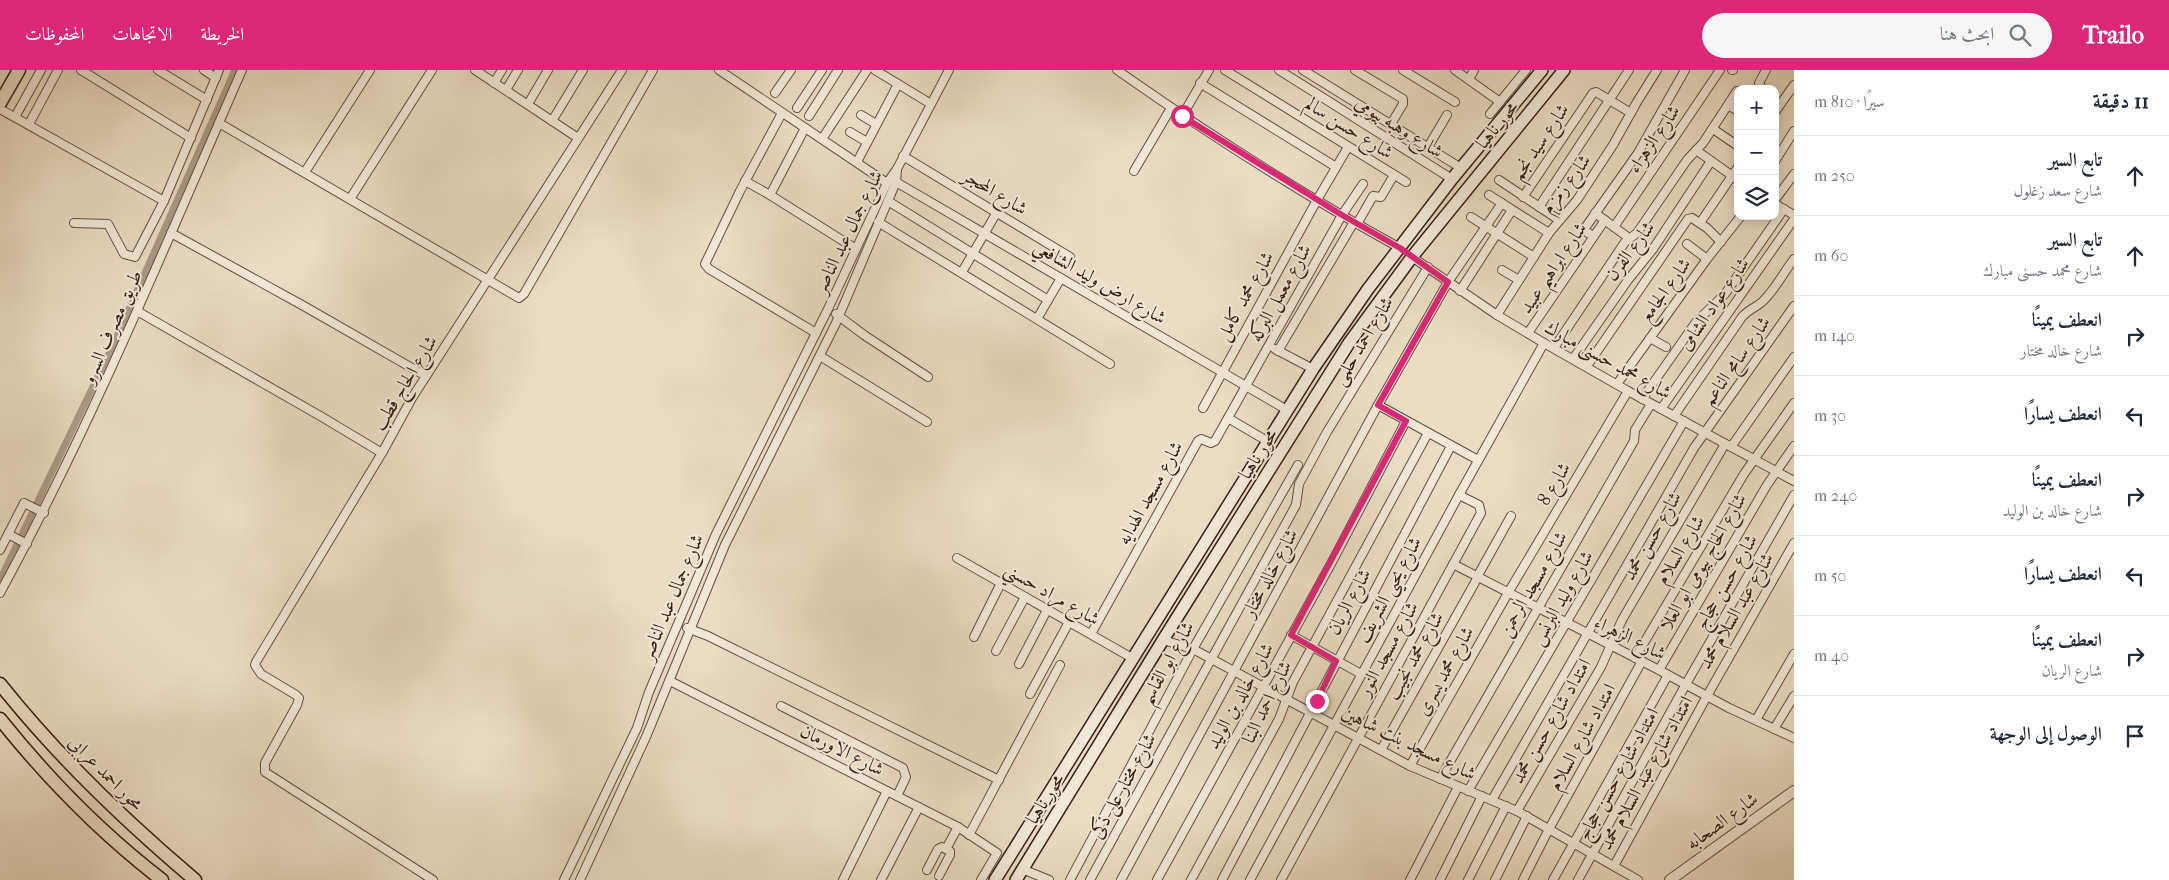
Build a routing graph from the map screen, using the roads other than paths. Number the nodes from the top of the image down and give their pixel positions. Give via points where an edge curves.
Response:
1 (19, 70) edge
2 (41, 70) edge
3 (58, 70) edge
4 (81, 70) edge
5 (158, 70) edge
6 (204, 70) edge
7 (242, 70) edge
8 (370, 70) edge
9 (432, 70) edge
10 (475, 70) edge
11 (502, 70) edge
12 (518, 70) edge
13 (548, 70) edge
14 (583, 70) edge
15 (622, 70) edge
16 (653, 70) edge
17 (719, 70) edge
18 (791, 70) edge
19 (822, 70) edge
20 (838, 70) edge
21 (867, 70) edge
22 (875, 70) edge
23 (949, 70) edge
24 (1116, 70) edge
25 (1209, 70) edge
26 (1225, 70) edge
27 (1279, 70) edge
28 (1303, 70) edge
29 (1355, 70) edge
30 (1403, 70) edge
31 (1455, 70) edge
32 (1474, 70) edge
33 (1526, 70) edge
34 (1542, 70) edge
35 (1564, 70) edge
36 (1629, 70) edge
37 (1657, 70) edge
38 (1685, 70) edge
39 (1720, 70) edge
40 (1766, 70) edge
41 (730, 73) edge
42 (218, 74) edge
43 (1469, 79) junction
44 (494, 83) junction
45 (898, 84) junction
46 (1200, 84) junction
47 (1760, 85) edge
48 (1794, 85) edge
49 (506, 90) junction
50 (775, 93) dead end
51 (1734, 96) edge
52 (207, 100) junction
53 (1610, 100) junction
54 (1779, 100) edge
55 (1455, 102) dead end
56 (1500, 102) junction
57 (0, 103) edge
58 (528, 104) junction
59 (931, 104) junction
60 (1728, 105) junction
61 (797, 108) dead end
62 (1171, 108) junction
63 (0, 109) edge
64 (1734, 109) edge
65 (782, 113) junction
66 (1631, 113) junction
67 (1490, 114) dead end
68 (861, 115) dead end
69 (1446, 115) dead end
70 (809, 116) dead end
71 (1182, 116) junction
72 (15, 117) junction
73 (552, 121) junction
74 (219, 123) junction
75 (28, 124) junction
76 (876, 124) junction
77 (1391, 124) junction
78 (806, 128) junction
79 (1713, 129) junction
80 (1794, 131) edge
81 (850, 132) dead end
82 (191, 138) junction
83 (578, 138) junction
84 (822, 139) junction
85 (867, 142) junction
86 (1734, 143) edge
87 (1348, 147) junction
88 (1428, 147) junction
89 (1696, 150) junction
90 (1779, 155) edge
91 (903, 156) junction
92 (1711, 161) junction
93 (856, 162) junction
94 (1336, 168) junction
95 (1462, 168) junction
96 (897, 169) junction
97 (1134, 171) dead end
98 (305, 172) junction
99 (1794, 174) edge
100 (1394, 175) junction
101 (1734, 177) edge
102 (1452, 179) junction
103 (1734, 179) edge
104 (1499, 180) dead end
105 (745, 181) junction
106 (896, 182) junction
107 (1406, 182) dead end
108 (887, 183) junction
109 (1363, 184) dead end
110 (1489, 195) dead end
111 (770, 196) junction
112 (1779, 196) edge
113 (1523, 197) junction
114 (350, 199) junction
115 (1317, 200) junction
116 (164, 201) junction
117 (888, 201) junction
118 (1502, 203) junction
119 (1779, 205) edge
120 (1539, 207) junction
121 (1784, 209) junction
122 (1512, 210) junction
123 (997, 212) junction
124 (1595, 213) junction
125 (1342, 215) junction
126 (1794, 215) edge
127 (1472, 217) dead end
128 (1794, 219) edge
129 (1559, 220) junction
130 (1605, 220) junction
131 (1738, 220) edge
132 (74, 222) dead end
133 (878, 222) junction
134 (1355, 223) junction
135 (1700, 223) junction
136 (1486, 226) junction
137 (1614, 226) junction
138 (171, 233) junction
139 (1549, 233) junction
140 (984, 234) junction
141 (1497, 234) junction
142 (1593, 236) junction
143 (1629, 238) junction
144 (1721, 242) junction
145 (1687, 244) dead end
146 (1400, 248) junction
147 (856, 249) junction
148 (973, 253) junction
149 (1070, 257) dead end
150 (1412, 257) junction
151 (1534, 257) junction
152 (1707, 259) junction
153 (1794, 259) edge
154 (1428, 267) junction
155 (1502, 270) dead end
156 (962, 272) junction
157 (1061, 278) junction
158 (1519, 280) junction
159 (487, 281) junction
160 (1448, 282) junction
161 (1460, 291) junction
162 (1048, 300) junction
163 (1794, 306) edge
164 (828, 308) junction
165 (136, 311) junction
166 (839, 315) junction
167 (1497, 315) junction
168 (1037, 319) junction
169 (816, 333) junction
170 (1528, 333) junction
171 (1650, 338) junction
172 (1544, 343) junction
173 (1268, 346) junction
174 (1666, 347) dead end
175 (1554, 348) junction
176 (1278, 351) junction
177 (820, 356) junction
178 (1794, 357) edge
179 (1573, 359) junction
180 (1110, 364) dead end
181 (1587, 366) junction
182 (1313, 369) junction
183 (1222, 372) junction
184 (426, 376) junction
185 (928, 377) dead end
186 (1617, 384) junction
187 (1246, 386) junction
188 (1628, 391) junction
189 (1642, 399) junction
190 (1794, 403) edge
191 (1651, 404) junction
192 (1378, 405) junction
193 (1203, 408) dead end
194 (1661, 409) junction
195 (1287, 410) junction
196 (1674, 416) junction
197 (1228, 418) junction
198 (1406, 421) junction
199 (1684, 421) junction
200 (927, 422) dead end
201 (1428, 433) junction
202 (1705, 433) junction
203 (1267, 441) junction
204 (1451, 446) junction
205 (1728, 446) junction
206 (1794, 446) edge
207 (382, 453) junction
208 (1754, 459) junction
209 (1478, 460) junction
210 (1298, 465) dead end
211 (1776, 472) junction
212 (1794, 481) edge
213 (1459, 495) junction
214 (1794, 495) edge
215 (1298, 496) joint
216 (44, 513) junction
217 (1511, 516) dead end
218 (10, 535) junction
219 (24, 543) junction
220 (1794, 543) edge
221 (0, 550) edge
222 (957, 558) dead end
223 (1453, 564) junction
224 (1477, 577) junction
225 (1001, 583) junction
226 (0, 593) edge
227 (1508, 593) junction
228 (1025, 597) junction
229 (1538, 608) junction
230 (1047, 610) junction
231 (1069, 622) junction
232 (1566, 623) junction
233 (678, 626) junction
234 (690, 629) junction
235 (1091, 634) junction
236 (1586, 634) junction
237 (1291, 635) junction
238 (974, 637) dead end
239 (1163, 640) junction
240 (1610, 646) junction
241 (1312, 648) junction
242 (1193, 649) junction
243 (996, 651) dead end
244 (1794, 654) edge
245 (1132, 658) junction
246 (1639, 659) junction
247 (1211, 660) junction
248 (1336, 661) junction
249 (1019, 664) dead end
250 (1060, 666) dead end
251 (1659, 670) junction
252 (1235, 673) junction
253 (1361, 674) junction
254 (1668, 675) junction
255 (670, 681) junction
256 (0, 684) edge
257 (1686, 684) junction
258 (1263, 687) junction
259 (1030, 694) dead end
260 (1707, 696) junction
261 (1794, 696) edge
262 (1287, 700) junction
263 (780, 706) dead end
264 (1312, 713) junction
265 (0, 719) edge
266 (1756, 720) junction
267 (1334, 725) junction
268 (1774, 729) junction
269 (1358, 738) junction
270 (1794, 738) edge
271 (1381, 750) junction
272 (1410, 766) junction
273 (1440, 779) junction
274 (999, 780) junction
275 (1458, 787) junction
276 (887, 791) junction
277 (1468, 791) junction
278 (1794, 791) edge
279 (897, 796) junction
280 (1482, 796) junction
281 (1492, 800) junction
282 (1506, 806) junction
283 (918, 807) junction
284 (1517, 811) junction
285 (1527, 816) junction
286 (1030, 825) junction
287 (958, 827) junction
288 (1549, 829) junction
289 (1044, 834) junction
290 (970, 835) junction
291 (1573, 842) junction
292 (946, 849) junction
293 (1592, 854) junction
294 (1614, 866) junction
295 (1022, 869) junction
296 (927, 870) dead end
297 (939, 876) dead end
298 (162, 880) edge
299 (195, 880) edge
300 (433, 880) edge
301 (564, 880) edge
302 (580, 880) edge
303 (843, 880) edge
304 (882, 880) edge
305 (980, 880) edge
306 (995, 880) edge
307 (1016, 880) edge
308 (1049, 880) edge
309 (1070, 880) edge
310 (1090, 880) edge
311 (1122, 880) edge
312 (1157, 880) edge
313 (1191, 880) edge
314 (1222, 880) edge
315 (1250, 880) edge
316 (1281, 880) edge
317 (1410, 880) edge
318 (1440, 880) edge
319 (1468, 880) edge
320 (1495, 880) edge
321 (1524, 880) edge
322 (1552, 880) edge
323 (1578, 880) edge
324 (1638, 880) edge
325 (1670, 880) edge

1 - 57 main road
2 - 72 street
3 - 75 street
4 - 82 street
5 - 52 street
6 - 42 street
7 - 74 street, طريق مصرف السرو
8 - 98 street
9 - 114 street
10 - 44 street
11 - 44 street
12 - 49 street
13 - 58 street
14 - 73 street
15 - 83 street, شارع الحاج قطب
16 - 159 street via 521,297 514,297
17 - 41 street
18 - 50 street
19 - 61 street
20 - 70 street
21 - 84 street
22 - 45 street
23 - 59 street
24 - 62 street
25 - 46 street
26 - 87 street, شارع حسن سالم
27 - 102 street, شارع وهبه بيومي
28 - 77 street
29 - 77 street via 1402,99 1404,104
30 - 55 street
31 - 43 street
32 - 43 street
33 - 56 street
34 - 95 main road, محور ناهيا
35 - 150 main road, محور ناهيا
36 - 53 street
37 - 66 street, شارع زمزم
38 - 124 street via 1638,152
39 - 137 street, شارع الزهراء
40 - 47 street
41 - 65 street
42 - 52 street, طريق مصرف السرو
43 - 56 street
44 - 49 street
45 - 59 street
45 - 76 street
46 - 71 street
46 - 94 street
48 - 54 street
49 - 58 street
51 - 60 street
52 - 82 street, طريق مصرف السرو
53 - 66 street, شارع سيد نجم
53 - 113 street, شارع سيد نجم via 1593,93
53 - 120 street
56 - 67 street
58 - 73 street
59 - 91 street
60 - 64 street
60 - 79 street
62 - 71 street
62 - 97 street
63 - 72 street
65 - 78 street
65 - 105 street
66 - 129 street, شارع زمزم via 1598,169
68 - 76 street
69 - 88 street
71 - 115 street
72 - 75 street
73 - 83 street
74 - 98 street
74 - 138 street, طريق مصرف السرو
75 - 116 street
76 - 85 street
77 - 88 street
78 - 84 street
78 - 111 street
79 - 86 street
79 - 89 street
80 - 90 street
81 - 85 street
82 - 116 street, طريق مصرف السرو
83 - 159 street, شارع الحاج قطب
84 - 93 street
85 - 93 street
87 - 94 street, شارع محمد كامل
87 - 100 street, شارع حسن سالم
88 - 95 street
89 - 92 street
89 - 143 street via 1637,233
91 - 96 street
91 - 123 street, شارع المحجر
92 - 101 street
92 - 179 street, شارع الفرن
93 - 108 street
94 - 115 street, شارع محمد كامل
95 - 102 main road, محور ناهيا
96 - 106 street, شارع جمال عبد الناصر
96 - 108 street, شارع جمال عبد الناصر
98 - 114 street
99 - 112 street
100 - 107 street, شارع حسن سالم
100 - 134 street via 1381,197 1374,196
102 - 146 main road, محور ناهيا
103 - 135 street
104 - 113 street
105 - 111 street
105 - 169 street via 705,264
106 - 117 street, شارع جمال عبد الناصر
106 - 140 street, شارع ارض وليد الشافعي
108 - 147 street, شارع جمال عبد الناصر
109 - 125 street, شارع معمل البركه
110 - 118 street
111 - 147 street
113 - 120 street
114 - 159 street
115 - 125 street
115 - 183 street, شارع محمد كامل
116 - 132 street, طريق مصرف السرو via 135,257 124,254 108,224
117 - 133 street, شارع جمال عبد الناصر
117 - 148 street
118 - 122 street
118 - 136 street, شارع خالد مختار
119 - 121 street
120 - 129 street
121 - 126 street
121 - 189 street via 1725,294 1700,317
122 - 139 street
122 - 141 street
123 - 140 street
123 - 149 street, شارع المحجر
124 - 130 street
124 - 142 street via 1584,229
125 - 134 street
125 - 173 street, شارع معمل البركه
127 - 136 street
128 - 194 street, شارع عواد الشامى
129 - 139 street, شارع زمزم
130 - 137 street
130 - 142 street, شارع ابراهيم عبيد
131 - 144 street, شارع الجامع
133 - 156 street
133 - 166 street, شارع جمال عبد الناصر
134 - 146 street
134 - 176 street
135 - 144 street
135 - 181 street via 1689,218
136 - 141 street
136 - 160 street, شارع خالد مختار
137 - 143 street
138 - 165 street, طريق مصرف السرو
138 - 184 street
139 - 151 street, شارع زمزم
140 - 148 street
140 - 157 street, شارع ارض وليد الشافعي
141 - 151 street
141 - 161 street
142 - 170 street, شارع ابراهيم عبيد
143 - 175 street
144 - 152 street, شارع الجامع
145 - 152 street
146 - 150 main road
146 - 182 main road, محور ناهيا
147 - 164 street, شارع جمال عبد الناصر
148 - 156 street
148 - 162 street
150 - 154 street, شارع محمد حسنى مبارك
150 - 239 main road, محور ناهيا via 1349,343
151 - 158 street, شارع زمزم
152 - 171 street, شارع الجامع
153 - 196 street via 1766,299 1742,316
154 - 160 street, شارع محمد حسنى مبارك
154 - 215 street, شارع احمد حلمى via 1323,430 1299,484
155 - 158 street
156 - 168 street
157 - 162 street
157 - 183 street, شارع ارض وليد الشافعي
158 - 167 street, شارع زمزم
159 - 184 street, شارع الحاج قطب
160 - 161 street, شارع محمد حسنى مبارك
160 - 192 street, شارع خالد مختار
161 - 167 street, شارع محمد حسنى مبارك
162 - 168 street
163 - 202 street, شارع سامح الناعم
164 - 166 street
164 - 169 street, شارع جمال عبد الناصر
165 - 207 street
165 - 216 street, طريق مصرف السرو
166 - 177 street, شارع جمال عبد الناصر
166 - 185 street via 864,336
167 - 170 street, شارع محمد حسنى مبارك
168 - 180 street
169 - 233 street, شارع جمال عبد الناصر via 716,534
170 - 172 street, شارع محمد حسنى مبارك
171 - 174 street
171 - 186 street, شارع الجامع
172 - 175 street, شارع محمد حسنى مبارك
172 - 209 street, شارع يحيى الشريف
173 - 176 street
173 - 187 street, شارع معمل البركه
175 - 179 street, شارع محمد حسنى مبارك
176 - 182 street
177 - 200 street
177 - 234 street, شارع جمال عبد الناصر via 725,545
178 - 205 street, شارع حسن محمد
179 - 181 street, شارع محمد حسنى مبارك
181 - 186 street, شارع محمد حسنى مبارك
182 - 195 main road, محور ناهيا
183 - 187 street, شارع ارض وليد الشافعي
183 - 193 street, شارع محمد كامل
184 - 207 street, شارع الحاج قطب
186 - 188 street, شارع محمد حسنى مبارك
187 - 195 street, شارع ارض وليد الشافعي
187 - 197 street, شارع مسجد الهدايه
188 - 189 street, شارع محمد حسنى مبارك
188 - 227 street, شارع 8
189 - 191 street, شارع محمد حسنى مبارك
190 - 208 street, شارع السلام
191 - 194 street, شارع محمد حسنى مبارك
191 - 229 street, شارع مسجد الرحمن via 1635,430 1634,441
192 - 198 street
192 - 252 street, شارع خالد مختار
194 - 196 street, شارع محمد حسنى مبارك
195 - 203 main road, محور ناهيا
196 - 199 street, شارع محمد حسنى مبارك
197 - 203 street
197 - 235 street, شارع مسجد الهدايه via 1214,442 1198,440
198 - 201 street
198 - 237 street, شارع خالد بن الوليد
199 - 202 street, شارع محمد حسنى مبارك
199 - 232 street, شارع وليد البرنس
201 - 204 street
201 - 241 street, شارع احمد البنا
202 - 205 street, شارع محمد حسنى مبارك
202 - 236 street, شارع سامح الناعم
203 - 245 main road, محور ناهيا
204 - 209 street
204 - 248 street, شارع الريان
205 - 208 street, شارع محمد حسنى مبارك
205 - 240 street, شارع حسن محمد via 1622,620
206 - 211 street, شارع الحاج بيومى ابو العلا
207 - 300 street, شارع الحاج قطب via 256,662 261,674 296,695 298,702 265,762 265,772
208 - 211 street, شارع محمد حسنى مبارك
208 - 246 street, شارع السلام
209 - 213 street, شارع يحيى الشريف
210 - 242 street, شارع ابو القاسم
211 - 212 street, شارع محمد حسنى مبارك
211 - 251 street, شارع الحاج بيومى ابو العلا
213 - 223 street, شارع مسجد النور via 1479,505 1482,511
213 - 253 street, شارع يحيى الشريف
214 - 257 street, شارع حسن حجاج
215 - 247 street, شارع مختار على ذكى
216 - 218 street via 24,503
216 - 219 street, طريق مصرف السرو
217 - 224 street, شارع محمد نجيب
218 - 219 street
218 - 221 street
219 - 226 street, طريق مصرف السرو
220 - 260 street, شارع عبد السلام محمد
222 - 225 street, شارع مراد حسني
223 - 224 street, شارع الزهراء
223 - 269 street, شارع مسجد النور
224 - 227 street, شارع الزهراء
224 - 271 street, شارع محمد نجيب
225 - 228 street, شارع مراد حسني
225 - 238 street
227 - 229 street, شارع الزهراء
227 - 272 street, شارع محمد يسرى
228 - 230 street, شارع مراد حسني
228 - 243 street
229 - 232 street, شارع الزهراء
229 - 273 street, شارع مسجد الرحمن
230 - 231 street, شارع مراد حسني
230 - 249 street
231 - 235 street, شارع مراد حسني
231 - 259 street
232 - 236 street, شارع الزهراء
232 - 277 street, شارع وليد البرنس
233 - 234 street
233 - 301 street, شارع جمال عبد الناصر via 637,728
234 - 255 street, شارع جمال عبد الناصر
234 - 274 street
235 - 245 street, شارع مراد حسني
236 - 240 street, شارع الزهراء
236 - 281 street, شارع سامح الناعم
237 - 241 street
237 - 258 street, شارع خالد بن الوليد
239 - 242 street, شارع مسجد بنت شاهين
239 - 289 main road, محور ناهيا
240 - 246 street, شارع الزهراء
240 - 284 street, امتداد شارع حسن محمد
241 - 248 street
241 - 262 street, شارع احمد البنا
242 - 247 street, شارع مسجد بنت شاهين
242 - 309 street, شارع ابو القاسم
244 - 266 street
245 - 286 main road, محور ناهيا
246 - 251 street, شارع الزهراء
246 - 288 street, امتداد شارع السلام
247 - 252 street, شارع مسجد بنت شاهين
247 - 310 street, شارع مختار على ذكى
248 - 253 street
248 - 264 street, شارع الريان
250 - 274 street
251 - 254 street, شارع الزهراء
252 - 258 street, شارع مسجد بنت شاهين
252 - 311 street, شارع خالد مختار
253 - 267 street, شارع يحيى الشريف
254 - 257 street, شارع الزهراء
254 - 291 street
255 - 276 street, شارع الاورمان
255 - 302 street, شارع جمال عبد الناصر
256 - 299 main road, محور احمد عرابى via 79,775 126,821
257 - 260 street, شارع الزهراء
257 - 293 street, امتداد شارع حسن حجاج
258 - 262 street, شارع مسجد بنت شاهين
258 - 312 street, شارع خالد بن الوليد
260 - 266 street, شارع الزهراء
260 - 294 street, امتداد شارع عبد السلام محمد
261 - 268 street
262 - 264 street, شارع مسجد بنت شاهين
262 - 313 street, شارع احمد البنا via 1280,719
263 - 279 street via 902,768 906,777
264 - 267 street, شارع مسجد بنت شاهين
264 - 314 street, شارع الريان
265 - 298 main road via 90,820
266 - 268 street, شارع الزهراء
267 - 269 street, شارع مسجد بنت شاهين
267 - 315 street, شارع يحيى الشريف
268 - 270 street, شارع الزهراء
269 - 271 street, شارع مسجد بنت شاهين
269 - 316 street, شارع مسجد النور
271 - 272 street, شارع مسجد بنت شاهين
272 - 273 street, شارع مسجد بنت شاهين
273 - 275 street, شارع مسجد بنت شاهين
274 - 290 street
275 - 277 street, شارع مسجد بنت شاهين
275 - 317 street
276 - 279 street, شارع الاورمان
276 - 303 street
277 - 280 street, شارع مسجد بنت شاهين
278 - 325 street, شارع الصحابه
279 - 283 street, شارع الاورمان
280 - 281 street, شارع مسجد بنت شاهين
280 - 318 street
281 - 282 street, شارع مسجد بنت شاهين
282 - 284 street, شارع مسجد بنت شاهين
282 - 319 street
283 - 287 street, شارع الاورمان
283 - 304 street
284 - 285 street, شارع مسجد بنت شاهين
285 - 288 street, شارع مسجد بنت شاهين
285 - 320 street
286 - 289 main road
286 - 306 main road, محور ناهيا
287 - 290 street, شارع الاورمان
287 - 292 street
288 - 291 street, شارع مسجد بنت شاهين
288 - 321 street, امتداد شارع السلام
289 - 295 main road, محور ناهيا
290 - 305 street, شارع الاورمان via 997,853
291 - 293 street, شارع مسجد بنت شاهين
291 - 322 street
292 - 296 street via 938,849
292 - 297 street via 950,855
293 - 294 street, شارع مسجد بنت شاهين
293 - 323 street, امتداد شارع حسن حجاج
294 - 324 street, شارع مسجد بنت شاهين
295 - 307 main road, محور ناهيا
295 - 308 street

